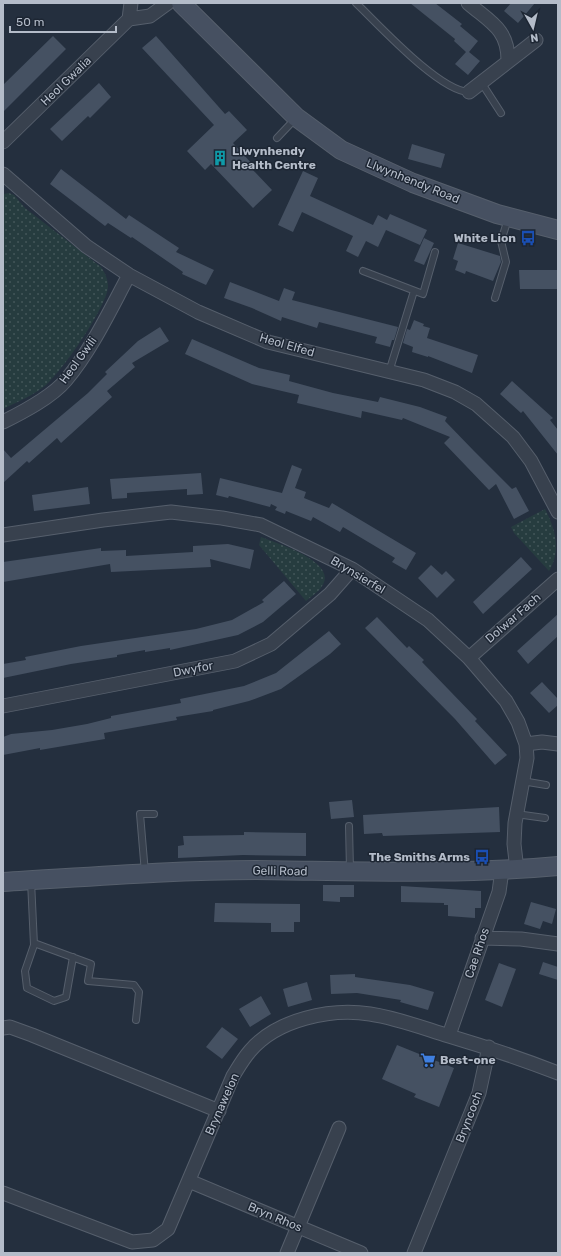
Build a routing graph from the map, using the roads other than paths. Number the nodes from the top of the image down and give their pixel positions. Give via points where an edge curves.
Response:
1 (131, 3) edge
2 (168, 3) edge
3 (181, 3) edge
4 (356, 3) edge
5 (468, 3) edge
6 (129, 19) junction
7 (536, 40) dead end
8 (508, 60) junction
9 (481, 82) junction
10 (469, 92) joint
11 (501, 113) dead end
12 (296, 117) junction
13 (277, 138) dead end
14 (3, 142) edge
15 (3, 174) edge
16 (509, 217) junction
17 (558, 230) edge
18 (435, 252) dead end
19 (363, 271) dead end
20 (129, 275) junction
21 (414, 291) junction
22 (495, 298) dead end
23 (389, 372) junction
24 (3, 422) edge
25 (558, 512) edge
26 (3, 535) edge
27 (352, 569) junction
28 (558, 579) edge
29 (469, 658) junction
30 (3, 706) edge
31 (526, 744) junction
32 (558, 744) edge
33 (522, 781) junction
34 (546, 785) dead end
35 (154, 814) dead end
36 (516, 814) junction
37 (545, 818) dead end
38 (349, 826) dead end
39 (558, 866) edge
40 (510, 870) junction
41 (350, 872) junction
42 (145, 873) junction
43 (31, 880) junction
44 (3, 882) edge
45 (482, 938) junction
46 (34, 943) junction
47 (558, 944) edge
48 (73, 957) junction
49 (136, 1020) dead end
50 (3, 1028) edge
51 (449, 1036) junction
52 (489, 1047) junction
53 (558, 1073) edge
54 (219, 1111) junction
55 (339, 1128) dead end
56 (189, 1181) junction
57 (3, 1194) edge
58 (298, 1226) junction
59 (287, 1253) edge
60 (361, 1253) edge
61 (414, 1253) edge

1 - 6 street
2 - 6 street via 150,16
3 - 12 main road, Llwynhendy Road
4 - 10 lane via 438,78 454,88
5 - 8 street via 502,32 508,48
6 - 14 street, Heol Gwalia
7 - 8 street
8 - 9 street
9 - 10 street
9 - 11 lane
12 - 13 lane
12 - 16 main road, Llwynhendy Road via 341,150 395,176
15 - 20 street, Heol Elfed via 86,246
16 - 17 main road, Llwynhendy Road
16 - 22 lane via 501,241 506,262
18 - 21 lane via 422,294
19 - 21 lane
20 - 23 street, Heol Elfed via 198,312 268,342
20 - 24 street, Heol Gwili via 102,326 66,381 44,398
21 - 23 lane
23 - 25 street, Heol Elfed via 424,380 455,392 476,404 513,437 531,461
26 - 27 street, Brynsierfel via 171,512 261,525
27 - 29 street, Brynsierfel via 428,620
27 - 30 street, Dwyfor via 330,594 271,644 235,661
28 - 29 street, Dolwar Fach
29 - 31 street, Brynsierfel via 506,701 518,722
31 - 32 street
31 - 33 street, Brynsierfel
33 - 34 lane
33 - 36 street, Brynsierfel
35 - 42 lane via 140,814
36 - 37 lane
36 - 40 street, Brynsierfel
38 - 41 lane
39 - 40 main road, Gelli Road
40 - 41 main road, Gelli Road
40 - 45 street, Cae Rhos via 498,892
41 - 42 main road, Gelli Road via 255,870
42 - 43 main road, Gelli Road
43 - 44 main road, Gelli Road
43 - 46 lane
45 - 47 street via 521,939
45 - 51 street, Cae Rhos
46 - 48 lane
46 - 48 lane via 24,971 27,988 54,1001 66,997
48 - 49 lane via 91,964 88,981 134,985 139,992
50 - 54 street via 10,1027 32,1034
51 - 52 street, Brynawelon
51 - 54 street, Brynawelon via 411,1023 371,1014 352,1012 309,1018 267,1036 251,1050 233,1076
52 - 53 street
52 - 61 street, Bryncoch via 479,1093
54 - 56 street, Brynawelon
55 - 58 street
56 - 57 street, Brynawelon via 168,1229 153,1240 132,1242
56 - 58 street, Bryn Rhos
58 - 59 street
58 - 60 street, Bryn Rhos

